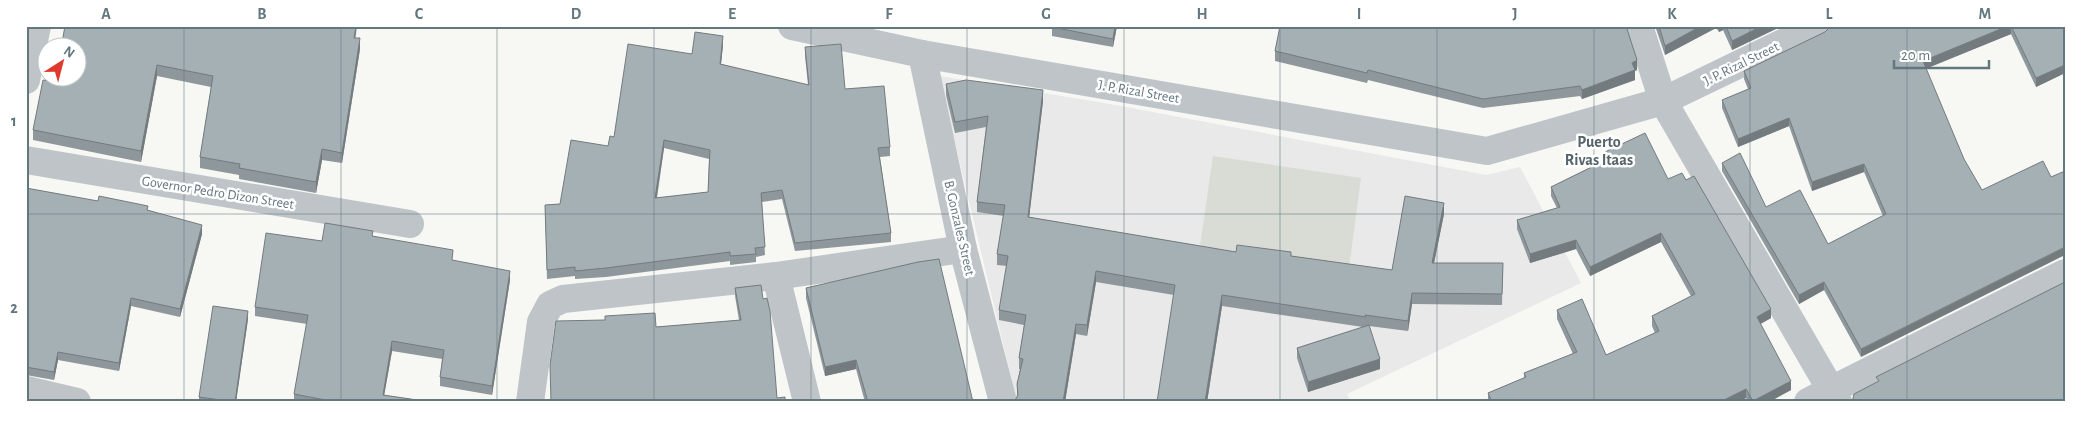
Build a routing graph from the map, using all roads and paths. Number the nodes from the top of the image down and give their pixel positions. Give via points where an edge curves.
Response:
1 (38, 26) edge
2 (792, 26) edge
3 (1639, 26) edge
4 (1818, 26) edge
5 (922, 54) junction
6 (26, 80) edge
7 (1663, 100) junction
8 (26, 160) edge
9 (410, 224) dead end
10 (963, 249) junction
11 (2065, 273) edge
12 (776, 276) junction
13 (26, 390) edge
14 (1826, 398) edge
15 (77, 402) edge
16 (530, 402) edge
17 (807, 402) edge
18 (1003, 402) edge

1 - 6 street
2 - 5 street, J. P. Rizal Street
3 - 7 street
4 - 7 street, J. P. Rizal Street
5 - 7 street, J. P. Rizal Street via 1487,151
5 - 10 street, B. Gonzales Street
7 - 14 street
8 - 9 street, Governor Pedro Dizon Street
10 - 12 street
10 - 18 street, B. Gonzales Street
11 - 14 street
12 - 16 street via 563,299 550,305 541,322
12 - 17 street
13 - 15 street

